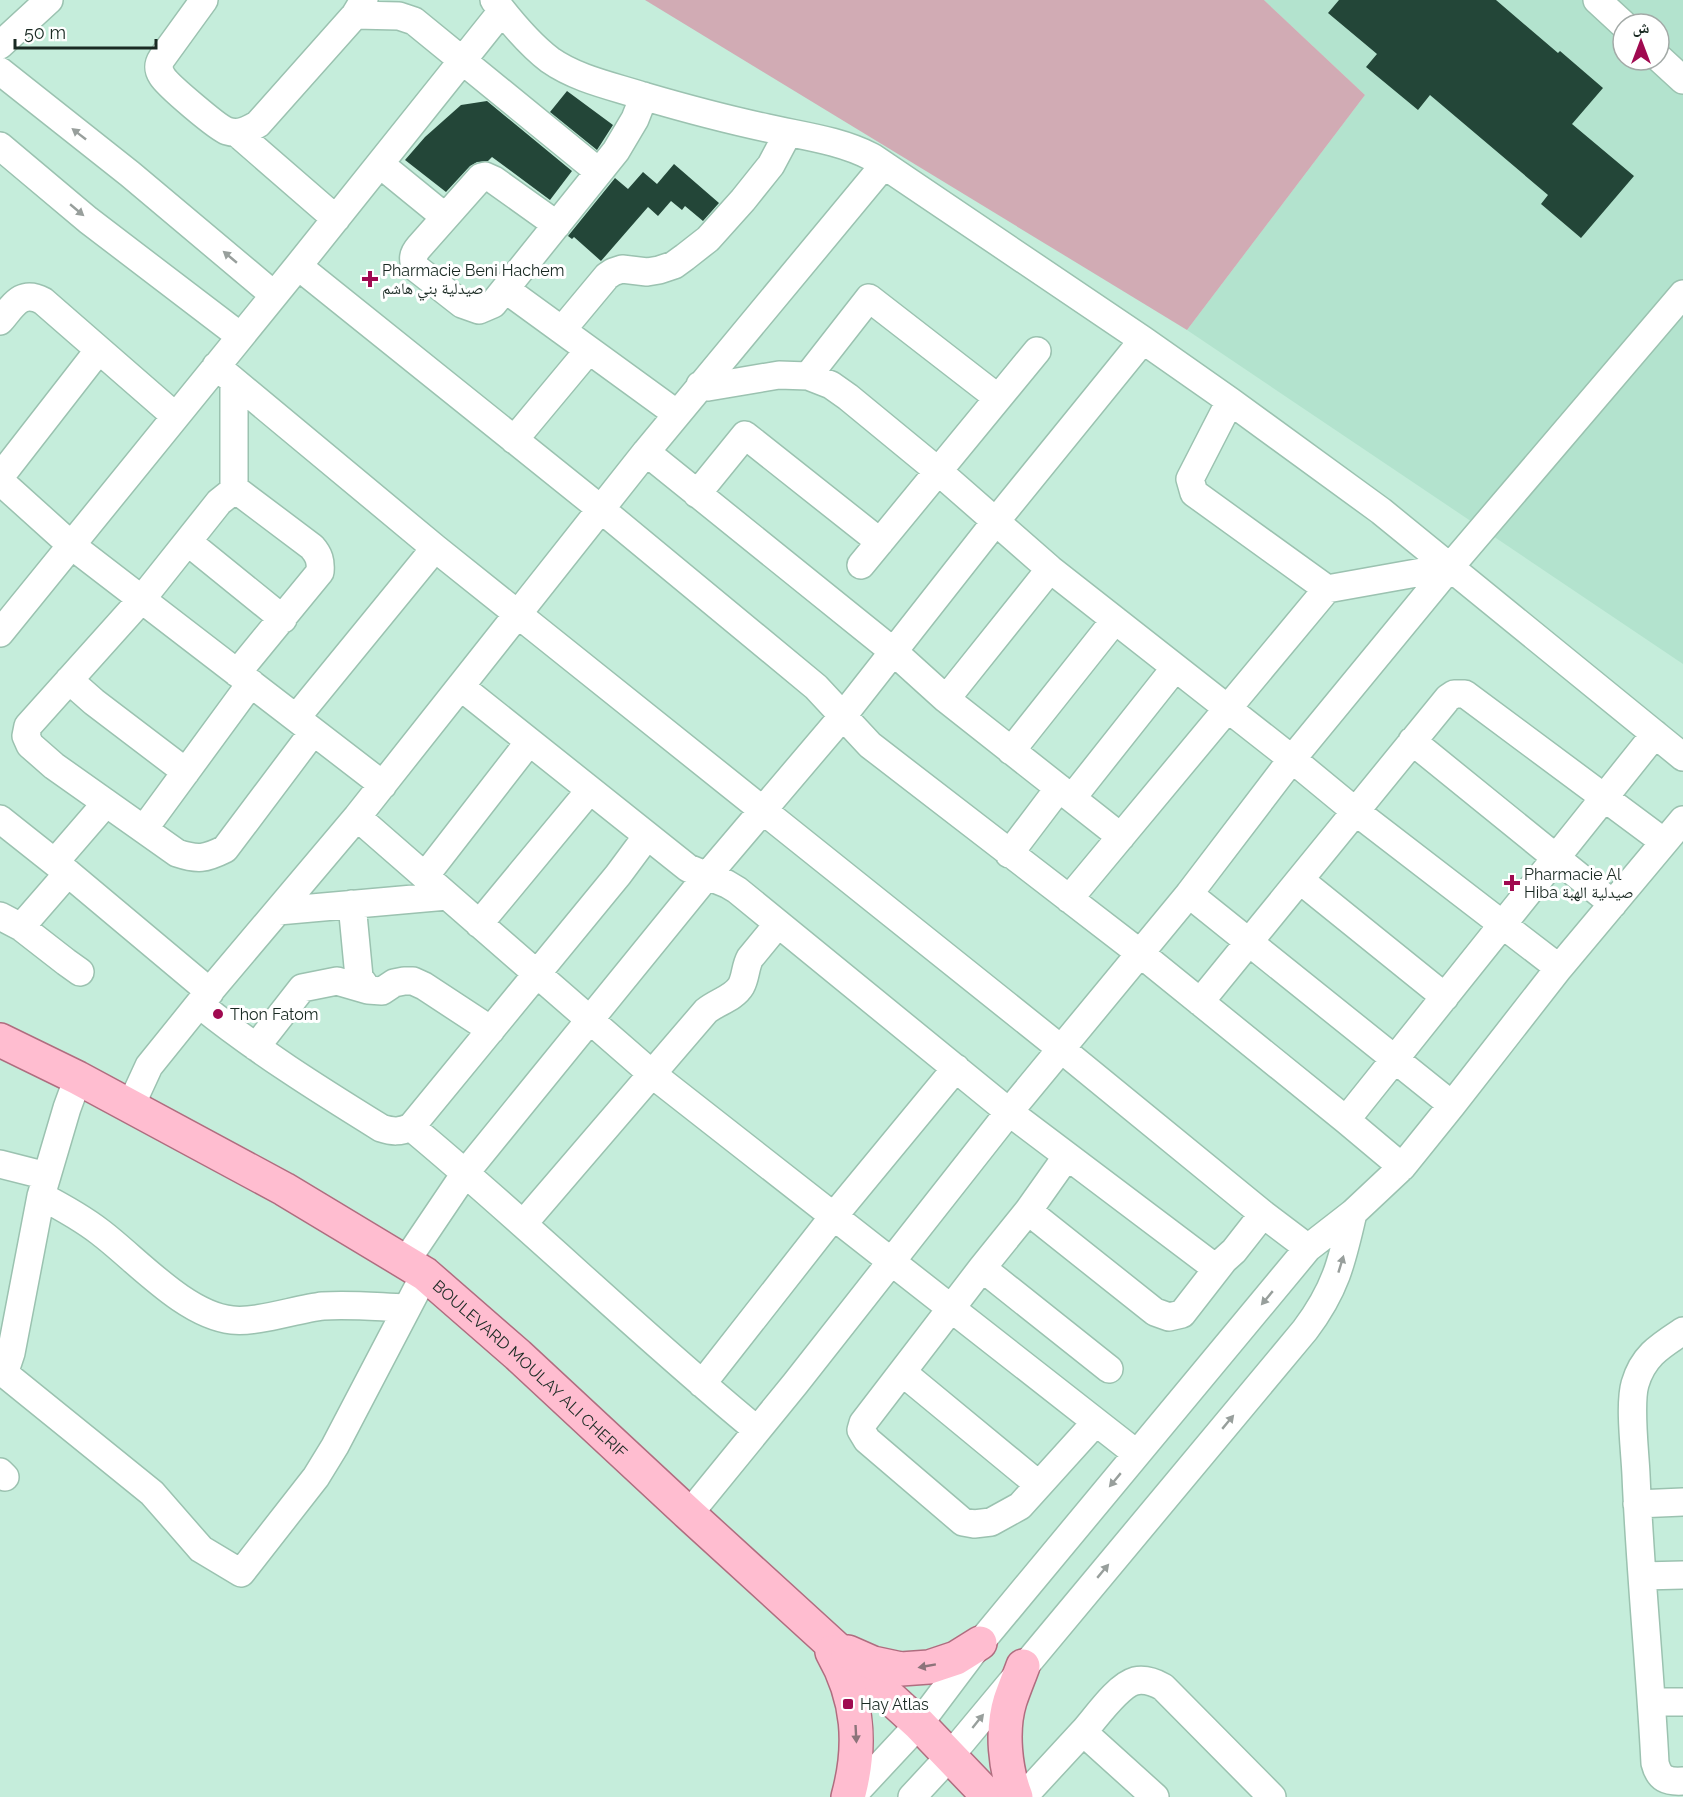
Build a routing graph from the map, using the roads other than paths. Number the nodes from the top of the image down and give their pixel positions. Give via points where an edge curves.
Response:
1 (49, 0) edge
2 (204, 0) edge
3 (1597, 0) edge
4 (498, 5) edge
5 (360, 7) edge
6 (1611, 13) edge
7 (0, 45) edge
8 (463, 60) junction
9 (0, 71) edge
10 (644, 96) junction
11 (237, 133) junction
12 (788, 133) junction
13 (0, 146) edge
14 (380, 164) junction
15 (884, 165) junction
16 (599, 172) junction
17 (446, 217) junction
18 (336, 219) junction
19 (557, 225) junction
20 (298, 266) junction
21 (505, 289) junction
22 (1683, 294) edge
23 (274, 295) junction
24 (0, 321) edge
25 (562, 330) junction
26 (240, 336) junction
27 (1143, 340) junction
28 (589, 350) junction
29 (98, 351) junction
30 (1037, 351) dead end
31 (225, 374) junction
32 (808, 376) junction
33 (700, 385) junction
34 (998, 398) junction
35 (1230, 401) junction
36 (677, 414) junction
37 (175, 417) junction
38 (514, 440) junction
39 (646, 452) junction
40 (938, 471) junction
41 (0, 479) edge
42 (234, 490) junction
43 (697, 494) junction
44 (602, 510) junction
45 (996, 521) junction
46 (188, 542) junction
47 (880, 542) junction
48 (71, 545) junction
49 (435, 548) junction
50 (861, 565) dead end
51 (1450, 567) junction
52 (1050, 569) junction
53 (1327, 589) junction
54 (141, 600) junction
55 (517, 614) junction
56 (283, 619) junction
57 (1115, 620) junction
58 (2, 626) edge
59 (894, 651) junction
60 (1175, 668) junction
61 (244, 678) junction
62 (69, 680) junction
63 (461, 687) junction
64 (946, 699) junction
65 (1227, 709) junction
66 (842, 717) junction
67 (304, 725) junction
68 (1655, 734) junction
69 (1412, 741) junction
70 (529, 742) junction
71 (1011, 751) junction
72 (1683, 757) edge
73 (1292, 759) junction
74 (186, 772) junction
75 (383, 785) junction
76 (590, 790) junction
77 (1066, 793) junction
78 (1605, 796) junction
79 (106, 803) junction
80 (763, 811) junction
81 (1355, 811) junction
82 (357, 818) junction
83 (0, 819) edge
84 (1683, 820) edge
85 (144, 829) junction
86 (646, 836) junction
87 (1121, 837) junction
88 (1664, 842) junction
89 (1009, 854) junction
90 (1556, 858) junction
91 (61, 867) junction
92 (425, 876) junction
93 (706, 877) junction
94 (1300, 880) junction
95 (1189, 894) junction
96 (447, 896) junction
97 (1069, 899) junction
98 (352, 904) junction
99 (1613, 904) junction
100 (278, 911) junction
101 (11, 922) edge
102 (479, 924) junction
103 (778, 924) junction
104 (1503, 924) junction
105 (1249, 942) junction
106 (1141, 954) junction
107 (1559, 968) junction
108 (80, 972) dead end
109 (537, 975) junction
110 (368, 990) junction
111 (1445, 997) junction
112 (204, 998) junction
113 (1200, 1002) junction
114 (590, 1021) junction
115 (491, 1030) junction
116 (0, 1040) edge
117 (255, 1047) junction
118 (1060, 1048) junction
119 (1395, 1059) junction
120 (956, 1068) junction
121 (652, 1074) junction
122 (78, 1078) junction
123 (1452, 1105) junction
124 (133, 1108) junction
125 (1009, 1112) junction
126 (1346, 1120) junction
127 (411, 1127) junction
128 (1067, 1156) junction
129 (0, 1164) edge
130 (1402, 1167) junction
131 (466, 1172) junction
132 (44, 1186) junction
133 (1028, 1211) junction
134 (1353, 1213) junction
135 (1263, 1214) junction
136 (833, 1217) junction
137 (523, 1224) junction
138 (1308, 1248) junction
139 (891, 1262) junction
140 (415, 1268) junction
141 (982, 1268) junction
142 (1217, 1269) junction
143 (951, 1307) junction
144 (405, 1308) junction
145 (1683, 1331) edge
146 (1109, 1369) dead end
147 (1, 1372) edge
148 (902, 1372) junction
149 (702, 1384) junction
150 (1095, 1423) junction
151 (757, 1430) junction
152 (1137, 1454) junction
153 (1039, 1485) junction
154 (1683, 1502) edge
155 (1638, 1504) junction
156 (688, 1514) junction
157 (1683, 1575) edge
158 (1642, 1576) junction
159 (826, 1640) junction
160 (980, 1643) junction
161 (1023, 1666) junction
162 (1652, 1702) junction
163 (1683, 1702) edge
164 (919, 1724) junction
165 (1083, 1732) junction
166 (950, 1756) junction
167 (1683, 1781) edge
168 (849, 1797) edge
169 (912, 1797) edge
170 (989, 1797) edge
171 (1016, 1797) edge
172 (1023, 1797) edge
173 (1155, 1797) edge
174 (1272, 1797) edge

1 - 7 street
2 - 11 street via 162,58 159,69 167,82 221,129
3 - 6 street
4 - 8 street
4 - 10 street via 524,36 568,71
5 - 8 street via 414,21
5 - 11 street via 258,124
8 - 14 street
8 - 16 street
23 -> 9 street
10 - 12 street
10 - 16 street via 635,119
11 - 18 street
12 - 15 street via 855,148
12 - 25 street via 771,165 708,239 674,265 646,272 613,272
13 -> 26 street via 88,220
14 - 17 street
14 - 18 street
15 - 27 street
15 - 33 street
16 - 19 street
17 - 19 street via 477,180 485,176
17 - 21 street via 415,252 416,268 462,304 479,310 493,304
18 - 20 street
19 - 21 street
20 - 23 street
20 - 38 street
21 - 25 street
22 - 51 street
23 - 26 street
24 - 29 street via 21,298 36,297
25 - 28 street
26 - 31 street
27 - 35 street
27 - 45 street
28 - 36 street
28 - 38 street
29 - 37 street
29 - 41 street
30 - 34 street
31 - 37 street
31 - 42 street
31 - 49 street
32 - 33 street via 779,375
32 - 34 street via 869,298
32 - 40 street via 848,397
33 - 36 street
34 - 40 street
35 - 51 street via 1381,511
35 - 53 street via 1190,479 1194,493
36 - 39 street
37 - 48 street
38 - 44 street
39 - 43 street
39 - 44 street
40 - 45 street
40 - 47 street
41 - 48 street
42 - 46 street via 219,502
42 - 56 street via 318,554 320,572
43 - 47 street via 745,435
43 - 59 street
44 - 55 street
44 - 66 street via 816,687
45 - 52 street
45 - 59 street
46 - 54 street
46 - 56 street
47 - 50 street
48 - 54 street
48 - 58 street
49 - 55 street
49 - 67 street
51 - 53 street
51 - 68 street
51 - 73 street
52 - 57 street
52 - 64 street
53 - 65 street
54 - 61 street
54 - 62 street
55 - 63 street
55 - 80 street
56 - 61 street
57 - 60 street
57 - 71 street
59 - 64 street
59 - 66 street
60 - 65 street
60 - 77 street
61 - 67 street
61 - 74 street
62 - 74 street
62 - 79 street via 28,726 26,736 30,745 54,766
63 - 70 street
63 - 75 street
64 - 71 street
65 - 73 street
65 - 87 street
66 - 80 street
66 - 89 street via 870,745
67 - 75 street
67 - 85 street via 225,849 194,859 177,853
68 - 72 street
68 - 78 street
69 - 78 street via 1448,698 1466,694
69 - 81 street
69 - 90 street
70 - 76 street
70 - 92 street
71 - 77 street
73 - 81 street
73 - 95 street
74 - 85 street
75 - 82 street
76 - 86 street
76 - 102 street
77 - 87 street
77 - 89 street
78 - 88 street
78 - 90 street
79 - 85 street
79 - 91 street
80 - 93 street
80 - 118 street
81 - 94 street
81 - 104 street
82 - 92 street
82 - 100 street
83 - 91 street
84 - 88 street
86 - 93 street
86 - 109 street
87 - 97 street
88 - 99 street
89 - 97 street
90 - 99 street
90 - 104 street
91 - 101 street
91 - 112 street
92 - 96 street
93 - 103 street via 737,890
93 - 114 street
94 - 105 street
94 - 111 street
95 - 105 street
95 - 106 street
96 - 98 street
96 - 102 street
97 - 106 street
98 - 100 street
98 - 110 street via 359,977
99 - 107 street
100 - 112 street
101 - 108 street
102 - 109 street
103 - 120 street
103 - 121 street via 750,958 740,989 706,1011
104 - 107 street
104 - 111 street
105 - 113 street
105 - 119 street
106 - 113 street
106 - 118 street
107 - 123 street
109 - 114 street
109 - 115 street
110 - 115 street via 382,991 394,983 413,981
110 - 117 street via 337,981 302,988
111 - 119 street
112 - 117 street via 229,1029
112 - 124 street via 149,1066
113 - 126 street
114 - 121 street
114 - 131 street
115 - 127 street
116 - 122 main road, BOULEVARD MOULAY ALI CHERIF
117 - 127 street via 381,1128 392,1132
118 - 125 street
118 - 135 street
119 - 123 street
119 - 126 street
120 - 125 street
120 - 136 street
121 - 136 street
121 - 137 street
122 - 124 main road, BOULEVARD MOULAY ALI CHERIF
122 - 132 street
123 - 130 street
124 - 140 main road, BOULEVARD MOULAY ALI CHERIF via 284,1189
125 - 128 street
125 - 139 street
126 - 130 street
127 - 131 street
128 - 133 street
128 - 142 street
129 - 132 street
130 - 134 street
131 - 137 street
131 - 140 street
132 - 144 street via 74,1214 207,1315 233,1320 324,1306
132 - 147 street via 11,1353
133 - 141 street
133 - 142 street via 1155,1312 1169,1317 1182,1314
134 - 138 street
161 -> 134 street via 1318,1313 1342,1261
135 - 138 street
135 - 142 street
136 - 139 street
136 - 149 street
137 - 149 street
138 -> 152 street
139 - 143 street
139 - 151 street
140 - 144 street
140 - 156 main road, BOULEVARD MOULAY ALI CHERIF via 518,1355
141 - 143 street
141 - 146 street
143 - 148 street
143 - 150 street
144 - 147 street via 316,1477 242,1573 201,1549 152,1493
145 - 155 street via 1656,1348 1643,1364 1635,1385
148 - 153 street
148 - 153 street via 861,1430 867,1440 963,1522 991,1522 1020,1506
149 - 151 street
150 - 152 street
150 - 153 street
151 - 156 street
152 -> 160 street
154 - 155 street
155 - 158 street
156 - 159 main road, BOULEVARD MOULAY ALI CHERIF
157 - 158 street
158 - 162 street
160 -> 159 main road via 956,1658 929,1667 901,1668 873,1663
159 - 164 main road, BOULEVARD MOULAY ALI CHERIF
159 -> 168 main road via 850,1691 856,1718 857,1746
160 - 164 street
166 -> 161 street
161 - 171 main road via 1010,1703 1005,1742
162 - 163 street
162 - 167 street via 1658,1772 1666,1779
164 - 166 main road, BOULEVARD MOULAY ALI CHERIF
164 - 168 street
165 - 172 street
165 - 173 street
165 - 174 street via 1127,1685 1136,1681 1155,1683
166 - 169 street
166 - 170 main road, BOULEVARD MOULAY ALI CHERIF

